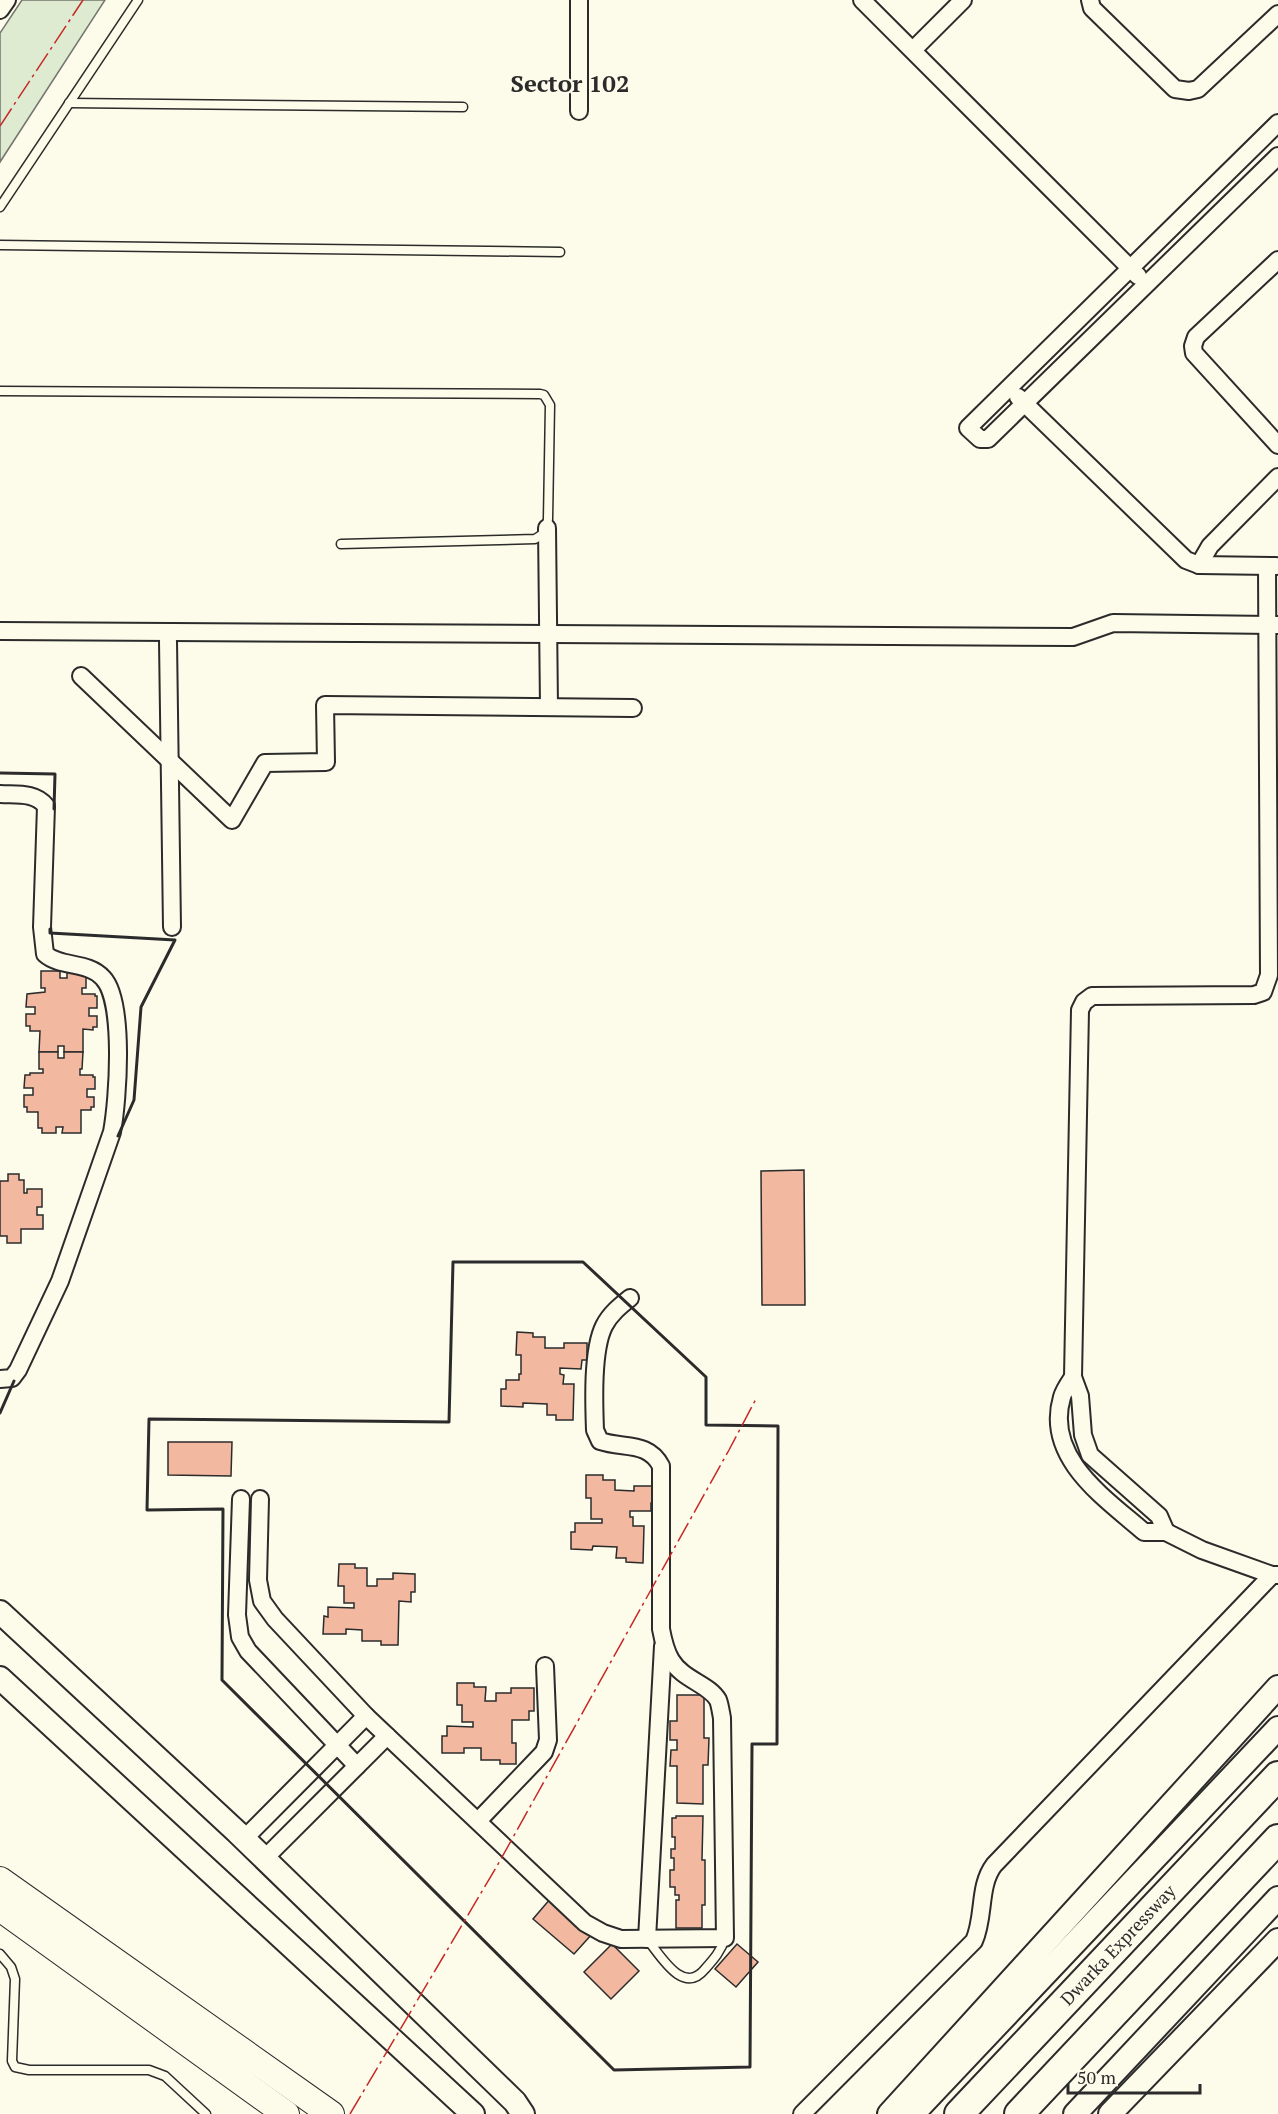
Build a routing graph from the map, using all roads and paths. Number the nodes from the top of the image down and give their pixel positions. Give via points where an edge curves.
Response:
1 (7, 0) edge
2 (138, 0) edge
3 (579, 0) edge
4 (862, 0) edge
5 (963, 0) edge
6 (1090, 0) edge
7 (0, 10) edge
8 (1278, 14) edge
9 (913, 50) junction
10 (69, 103) junction
11 (463, 107) dead end
12 (579, 111) dead end
13 (1278, 123) edge
14 (1278, 156) edge
15 (0, 207) edge
16 (0, 245) edge
17 (560, 252) dead end
18 (1278, 260) edge
19 (1131, 268) junction
20 (1146, 286) junction
21 (1008, 388) junction
22 (0, 391) edge
23 (1025, 403) junction
24 (1278, 445) edge
25 (1278, 477) edge
26 (547, 528) junction
27 (341, 544) dead end
28 (1198, 565) junction
29 (1273, 566) edge
30 (1273, 625) edge
31 (0, 631) edge
32 (548, 633) junction
33 (168, 641) dead end
34 (81, 676) dead end
35 (549, 707) junction
36 (633, 708) dead end
37 (170, 761) junction
38 (0, 794) edge
39 (172, 927) dead end
40 (630, 1298) dead end
41 (1073, 1377) junction
42 (0, 1379) edge
43 (241, 1499) dead end
44 (260, 1499) dead end
45 (1166, 1532) junction
46 (1275, 1575) edge
47 (0, 1612) edge
48 (663, 1641) junction
49 (545, 1666) dead end
50 (0, 1678) edge
51 (1278, 1687) edge
52 (366, 1716) junction
53 (1278, 1728) edge
54 (387, 1736) junction
55 (339, 1744) junction
56 (357, 1766) junction
57 (1278, 1776) edge
58 (478, 1821) junction
59 (244, 1839) junction
60 (1278, 1839) edge
61 (265, 1858) junction
62 (0, 1880) edge
63 (1278, 1898) edge
64 (0, 1908) edge
65 (725, 1938) junction
66 (647, 1939) junction
67 (1278, 1940) edge
68 (0, 1954) edge
69 (206, 2114) edge
70 (284, 2114) edge
71 (331, 2114) edge
72 (473, 2114) edge
73 (523, 2114) edge
74 (802, 2114) edge
75 (889, 2114) edge
76 (913, 2114) edge
77 (959, 2114) edge
78 (1019, 2114) edge
79 (1075, 2114) edge
80 (1110, 2114) edge

1 - 7 street
2 - 10 lane
3 - 12 street
4 - 9 street
5 - 9 street
6 - 8 street via 1092,8 1175,89 1189,91 1198,89
9 - 19 street
10 - 11 lane
10 - 15 lane
13 - 19 street
14 - 20 street
16 - 17 lane
18 - 24 street via 1196,337 1193,346 1194,353
19 - 20 street
19 - 21 street
20 - 23 street
21 - 23 street
21 - 23 street via 968,428 980,439 988,439
22 - 26 lane via 544,395 550,405
23 - 28 street via 1186,560
25 - 28 street via 1210,546
26 - 27 lane via 535,539
26 - 32 street
28 - 29 street
29 - 30 street
30 - 32 street via 1113,623 1073,637
30 - 41 street via 1269,975 1263,992 1092,996 1080,1010
31 - 32 street
32 - 35 street
33 - 37 street
34 - 37 street
35 - 36 street
35 - 37 street via 325,705 326,762 265,762 232,820
37 - 39 street
38 - 42 street via 32,796 46,806 42,927 45,954 52,961 92,969 104,978 117,1016 116,1111 112,1132 60,1281 18,1370 12,1378
40 - 48 street via 611,1314 597,1344 595,1430 600,1441 640,1448 656,1457 661,1466
41 - 45 street via 1090,1455 1159,1516
41 - 45 street via 1062,1396 1059,1417 1070,1461 1088,1484 1144,1532
43 - 55 street via 237,1615 240,1637 248,1651
44 - 52 street via 258,1580 262,1601
45 - 46 street via 1211,1554
46 - 74 street via 994,1865 986,1882 981,1926 974,1941
47 - 59 street
48 - 65 street via 672,1662 718,1701 722,1718
48 - 66 street
49 - 58 street via 548,1740 544,1752
50 - 72 street
51 - 75 street
52 - 54 street
52 - 55 street
53 - 76 street
54 - 56 street
54 - 58 street
55 - 56 street
55 - 59 street
56 - 61 street
57 - 77 highway, Dwarka Expressway
58 - 66 street via 585,1923 621,1939
59 - 61 street
60 - 78 highway
61 - 73 street
62 - 71 main road
63 - 79 street
64 - 70 main road
65 - 66 street
65 - 66 lane via 701,1974 687,1980 677,1975
67 - 80 street
68 - 69 lane via 15,1979 15,2067 149,2070 165,2076

